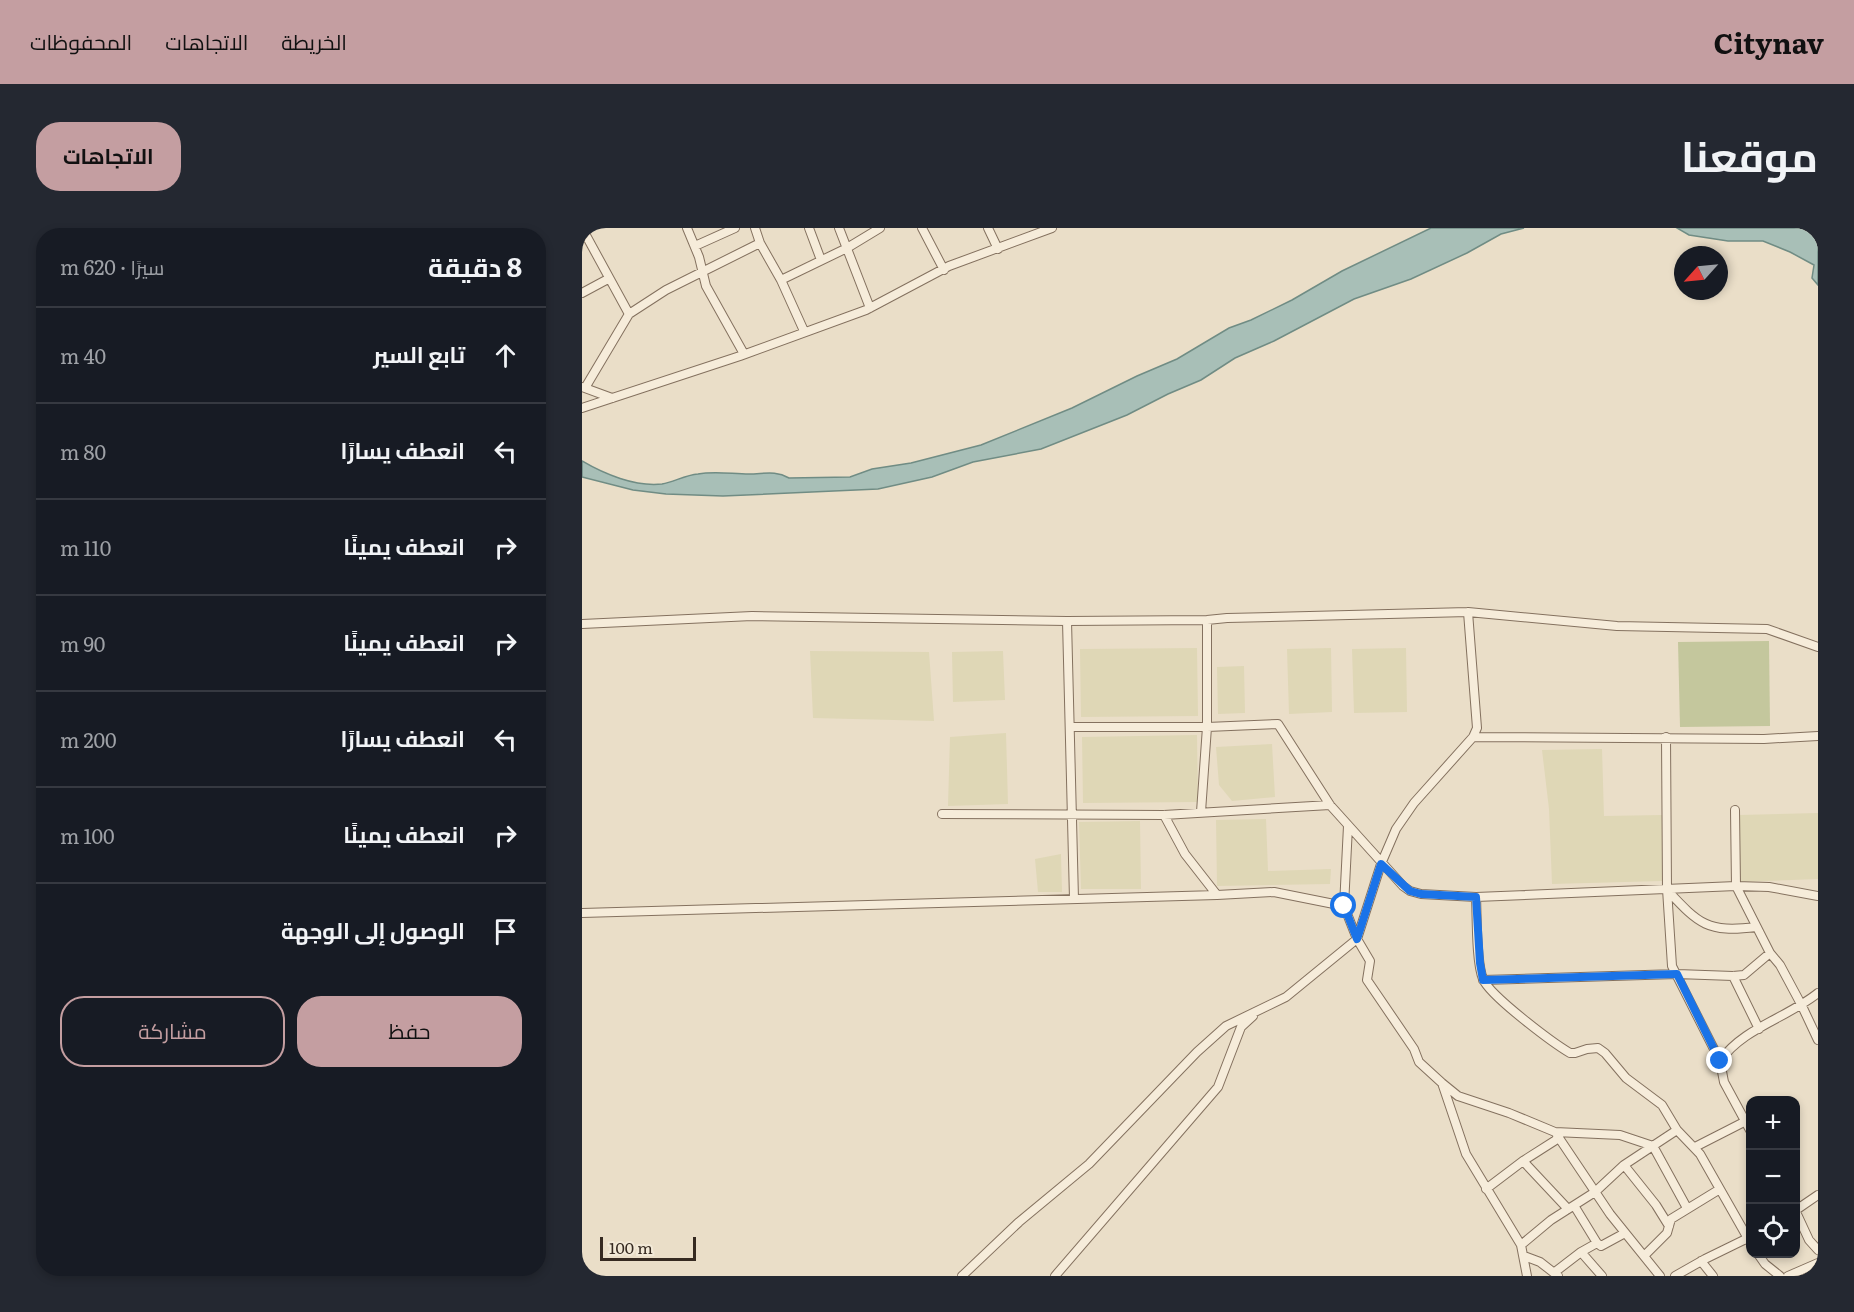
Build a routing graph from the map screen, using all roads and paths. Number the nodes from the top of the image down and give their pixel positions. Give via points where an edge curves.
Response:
1 (582, 228) edge
2 (687, 228) edge
3 (735, 228) edge
4 (755, 228) edge
5 (809, 228) edge
6 (839, 228) edge
7 (880, 228) edge
8 (922, 228) edge
9 (988, 228) edge
10 (1052, 228) edge
11 (1029, 232) edge
12 (584, 239) edge
13 (760, 243) junction
14 (695, 246) junction
15 (846, 248) junction
16 (998, 249) junction
17 (821, 260) junction
18 (944, 270) junction
19 (703, 272) junction
20 (608, 279) junction
21 (781, 280) junction
22 (582, 293) edge
23 (870, 308) junction
24 (629, 314) junction
25 (804, 331) junction
26 (744, 354) junction
27 (584, 387) edge
28 (613, 398) junction
29 (582, 408) edge
30 (1468, 612) junction
31 (1207, 620) junction
32 (1067, 621) junction
33 (582, 624) edge
34 (1818, 647) edge
35 (1071, 727) junction
36 (1207, 727) junction
37 (1818, 736) edge
38 (1473, 737) junction
39 (1666, 737) junction
40 (1330, 805) junction
41 (1735, 810) dead end
42 (1201, 812) junction
43 (942, 814) dead end
44 (1164, 815) junction
45 (1072, 816) junction
46 (1348, 826) junction
47 (1381, 864) junction
48 (1736, 886) junction
49 (1667, 889) junction
50 (1217, 895) junction
51 (1818, 896) edge
52 (1476, 897) junction
53 (1074, 900) junction
54 (1344, 906) junction
55 (582, 913) edge
56 (1756, 927) junction
57 (1357, 939) junction
58 (1770, 953) junction
59 (1677, 974) junction
60 (1733, 976) junction
61 (1483, 980) junction
62 (1818, 993) edge
63 (1802, 1006) junction
64 (1262, 1009) junction
65 (1759, 1029) junction
66 (1818, 1040) edge
67 (1720, 1061) junction
68 (1442, 1083) junction
69 (1746, 1121) edge
70 (1746, 1126) edge
71 (1677, 1130) junction
72 (1557, 1135) junction
73 (1653, 1146) junction
74 (1695, 1147) junction
75 (1523, 1161) junction
76 (1624, 1166) junction
77 (1486, 1189) junction
78 (1720, 1189) junction
79 (1595, 1191) junction
80 (1818, 1195) edge
81 (1571, 1208) junction
82 (1687, 1208) junction
83 (1800, 1208) edge
84 (1800, 1220) edge
85 (1669, 1226) junction
86 (1746, 1232) edge
87 (1624, 1233) junction
88 (1746, 1241) edge
89 (1597, 1243) junction
90 (1521, 1245) junction
91 (1818, 1250) edge
92 (1581, 1252) junction
93 (1645, 1255) junction
94 (1524, 1256) junction
95 (1761, 1258) edge
96 (1701, 1261) junction
97 (1818, 1263) edge
98 (1557, 1274) edge
99 (962, 1276) edge
100 (1055, 1276) edge
101 (1527, 1276) edge
102 (1602, 1276) edge
103 (1660, 1276) edge
104 (1677, 1276) edge
105 (1713, 1276) edge
106 (1780, 1276) edge
107 (1788, 1276) edge

1 - 12 street
2 - 14 street
3 - 14 street
4 - 13 street
5 - 17 street
6 - 15 street
7 - 15 street
8 - 18 street
9 - 16 street
10 - 11 street
11 - 16 street
12 - 20 street
13 - 19 street
13 - 21 street
14 - 19 street
15 - 17 street
15 - 23 street
16 - 18 street
17 - 21 street
18 - 23 street
19 - 24 street
19 - 26 street via 706,286
20 - 22 street
20 - 24 street
21 - 25 street
23 - 25 street
24 - 27 street
25 - 26 street
26 - 28 street
27 - 28 street
28 - 29 street
30 - 31 street
30 - 34 street via 1635,627 1767,629
30 - 38 street via 1477,728
31 - 32 street
31 - 36 street
32 - 33 street via 752,616
32 - 35 street
35 - 36 street
35 - 45 street
36 - 40 street via 1278,724
36 - 42 street
37 - 39 street
38 - 39 street
38 - 47 street via 1414,803 1396,829
39 - 49 street
40 - 42 street
40 - 46 street
41 - 48 street
42 - 44 street
43 - 45 street
44 - 45 street
44 - 50 street via 1185,854
45 - 53 street
46 - 47 street
46 - 54 street
47 - 52 street via 1410,891
47 - 57 street
48 - 49 street
48 - 51 street via 1769,887
48 - 56 street
49 - 52 street
49 - 56 street via 1693,917 1712,928
49 - 59 street via 1672,966
50 - 53 street
50 - 54 street via 1274,892
52 - 61 street
53 - 55 street
54 - 57 street
56 - 58 street
57 - 64 street via 1286,997
57 - 68 street via 1370,961 1367,980 1419,1062
58 - 60 street via 1744,975
58 - 63 street
59 - 60 street
59 - 61 street
59 - 67 street
60 - 65 street
61 - 71 street via 1492,992 1566,1051 1598,1048 1605,1053 1626,1078 1662,1105
62 - 63 street
63 - 65 street
63 - 66 street
64 - 99 street via 1226,1026 1089,1164
64 - 100 street via 1241,1027 1218,1087
65 - 67 street via 1735,1043
67 - 69 street via 1724,1082
68 - 72 street via 1458,1096
68 - 77 street via 1466,1154
70 - 74 street
71 - 73 street
71 - 74 street
72 - 73 street via 1620,1136
72 - 75 street
72 - 79 street
73 - 76 street
73 - 82 street
74 - 78 street
75 - 77 street
75 - 81 street
76 - 79 street
76 - 85 street
77 - 90 street
78 - 82 street
78 - 86 street
79 - 81 street
79 - 87 street
80 - 83 street
81 - 89 street
81 - 90 street
82 - 85 street via 1671,1219
84 - 91 street
85 - 93 street
87 - 89 street via 1605,1246
87 - 93 street
88 - 96 street
89 - 92 street
90 - 94 street
92 - 98 street
92 - 102 street
93 - 103 street
94 - 98 street
94 - 101 street
95 - 106 street
96 - 104 street
96 - 105 street
97 - 107 street

